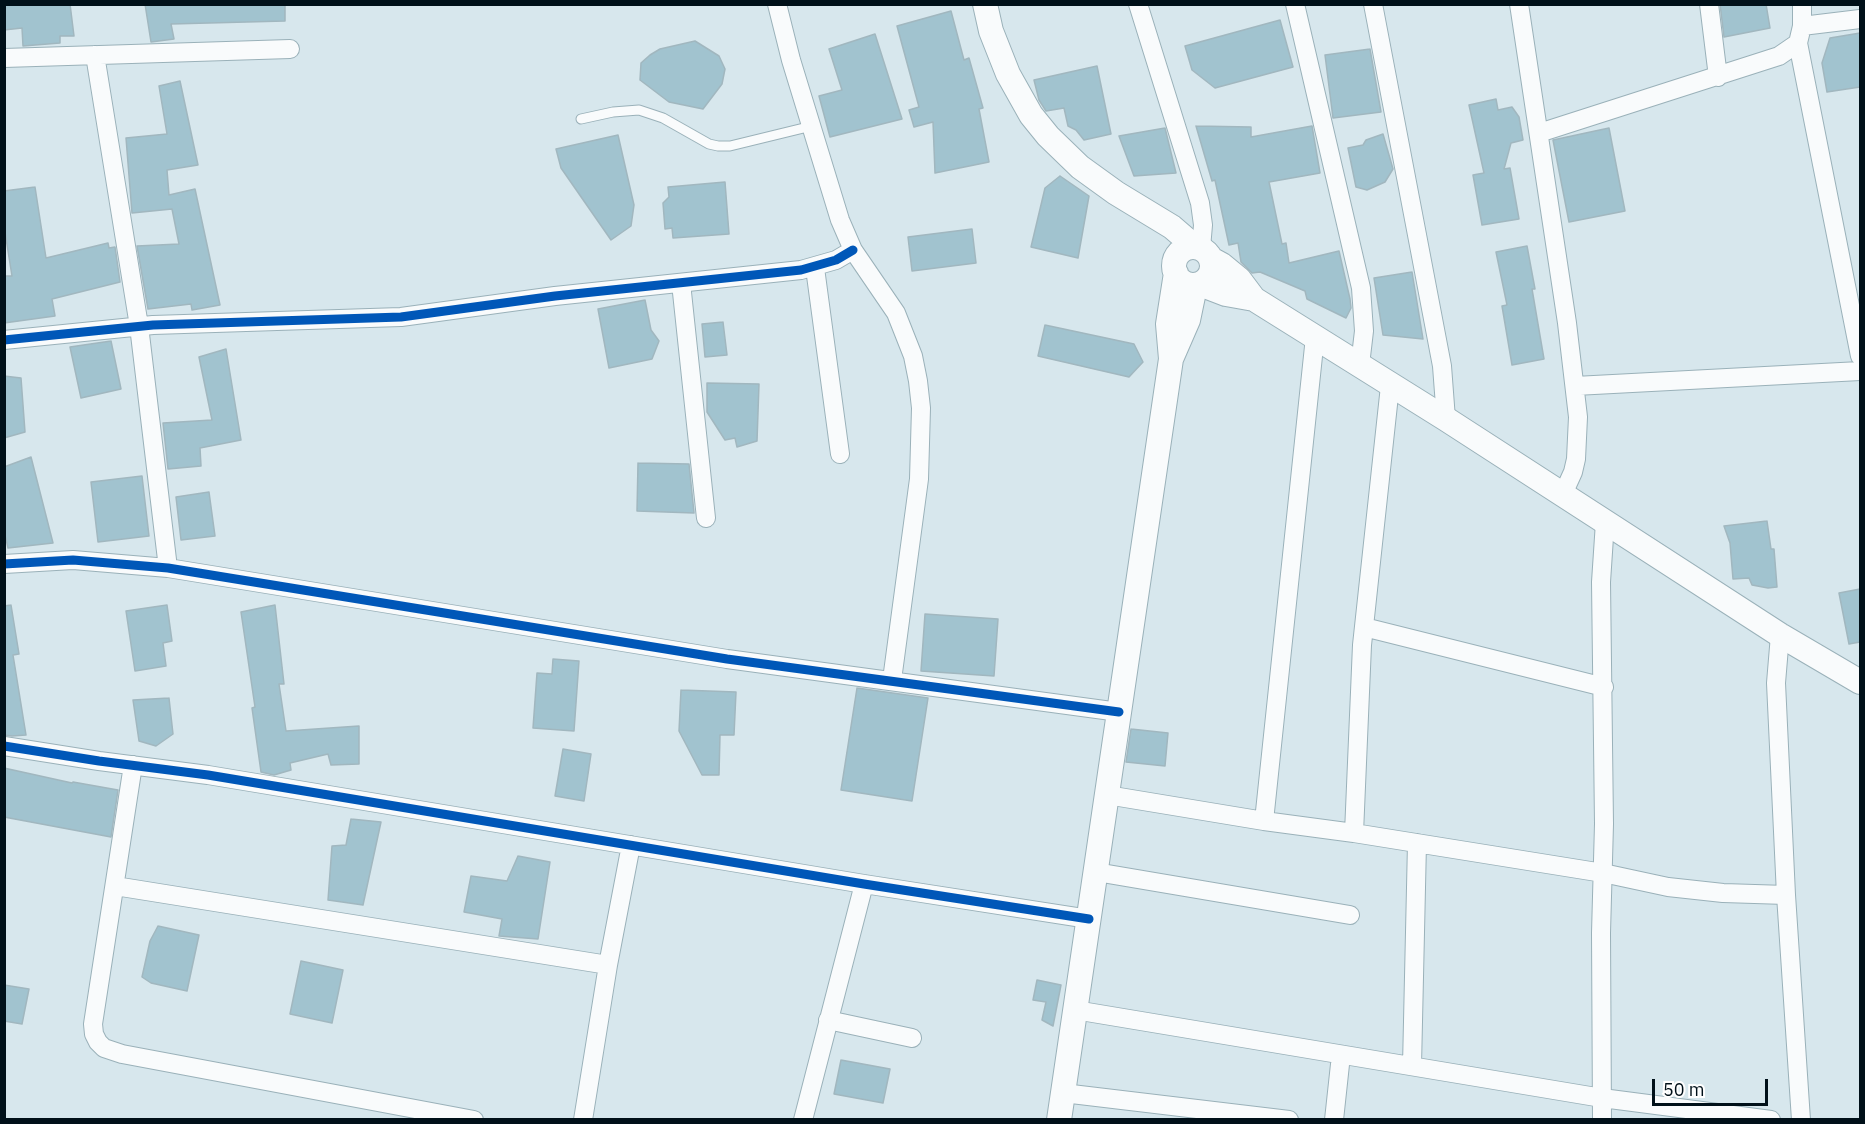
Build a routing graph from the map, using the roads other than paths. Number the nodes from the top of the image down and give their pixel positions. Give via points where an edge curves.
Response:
1 (777, 4) edge
2 (985, 4) edge
3 (1138, 4) edge
4 (1295, 4) edge
5 (1373, 4) edge
6 (1519, 4) edge
7 (1709, 4) edge
8 (1802, 4) edge
9 (1860, 19) edge
10 (1800, 35) junction
11 (290, 49) dead end
12 (95, 55) junction
13 (4, 58) edge
14 (1718, 77) junction
15 (581, 119) dead end
16 (812, 126) junction
17 (1539, 133) junction
18 (853, 250) junction
19 (1193, 265) junction
20 (815, 268) junction
21 (681, 283) junction
22 (139, 326) junction
23 (1315, 337) junction
24 (4, 340) edge
25 (1860, 356) edge
26 (1360, 365) junction
27 (1860, 371) edge
28 (1390, 386) junction
29 (1575, 386) junction
30 (1446, 419) junction
31 (840, 454) dead end
32 (1563, 495) junction
33 (706, 518) dead end
34 (1605, 522) junction
35 (4, 564) edge
36 (168, 568) junction
37 (1364, 627) junction
38 (1780, 634) junction
39 (892, 680) junction
40 (1860, 682) edge
41 (1604, 687) junction
42 (1119, 712) junction
43 (4, 746) edge
44 (133, 765) junction
45 (1107, 795) junction
46 (1263, 821) junction
47 (1354, 832) junction
48 (1417, 843) junction
49 (631, 845) junction
50 (1096, 872) junction
51 (1603, 873) junction
52 (864, 884) junction
53 (115, 886) junction
54 (1786, 895) junction
55 (1350, 915) dead end
56 (1089, 919) junction
57 (608, 965) junction
58 (1076, 1010) junction
59 (828, 1020) junction
60 (912, 1038) dead end
61 (1341, 1054) junction
62 (1412, 1066) junction
63 (1063, 1093) junction
64 (1602, 1098) junction
65 (474, 1119) edge
66 (583, 1119) edge
67 (803, 1119) edge
68 (1059, 1119) edge
69 (1289, 1119) edge
70 (1334, 1119) edge
71 (1602, 1119) edge
72 (1771, 1119) edge
73 (1801, 1119) edge

1 - 16 street
2 - 19 street via 1004,64 1037,122 1080,167 1149,212
3 - 19 street via 1200,203 1203,225
4 - 26 street via 1361,288 1364,331
5 - 30 street via 1442,366
6 - 17 street
7 - 14 street
8 - 10 street
9 - 10 street
10 - 14 street via 1779,56
10 - 25 street
11 - 12 street
12 - 13 street
12 - 22 street
14 - 17 street
15 - 16 lane via 639,110 718,146
16 - 18 street
17 - 29 street
18 - 20 street
18 - 39 street via 886,296 905,334 921,408 919,479
19 - 23 street via 1222,265 1254,299
19 - 42 street via 1188,320 1171,359
20 - 21 street
20 - 31 street
21 - 22 street via 401,316
21 - 33 street
22 - 24 street
22 - 36 street
23 - 26 street
23 - 46 street
26 - 28 street
27 - 29 street
28 - 30 street
28 - 37 street
29 - 32 street via 1578,444 1573,472
30 - 32 street
32 - 34 street
34 - 38 street
34 - 41 street via 1601,582
35 - 36 street via 73,560
36 - 39 street via 716,657
37 - 41 street
37 - 47 street
38 - 40 street
38 - 54 street via 1776,683
39 - 42 street
41 - 51 street
42 - 45 street
43 - 44 street
44 - 49 street via 208,774
44 - 53 street
45 - 46 street
45 - 50 street
46 - 47 street
47 - 48 street
48 - 51 street
48 - 62 street
49 - 52 street
49 - 57 street
50 - 55 street
50 - 56 street
51 - 54 street via 1687,890
51 - 64 street
52 - 56 street
52 - 59 street
53 - 57 street
53 - 65 street via 93,1024 94,1034 104,1048
54 - 73 street
56 - 58 street
57 - 66 street
58 - 61 street
58 - 63 street
59 - 60 street
59 - 67 street
61 - 62 street
61 - 70 street
62 - 64 street
63 - 68 street
63 - 69 street
64 - 71 street
64 - 72 street

